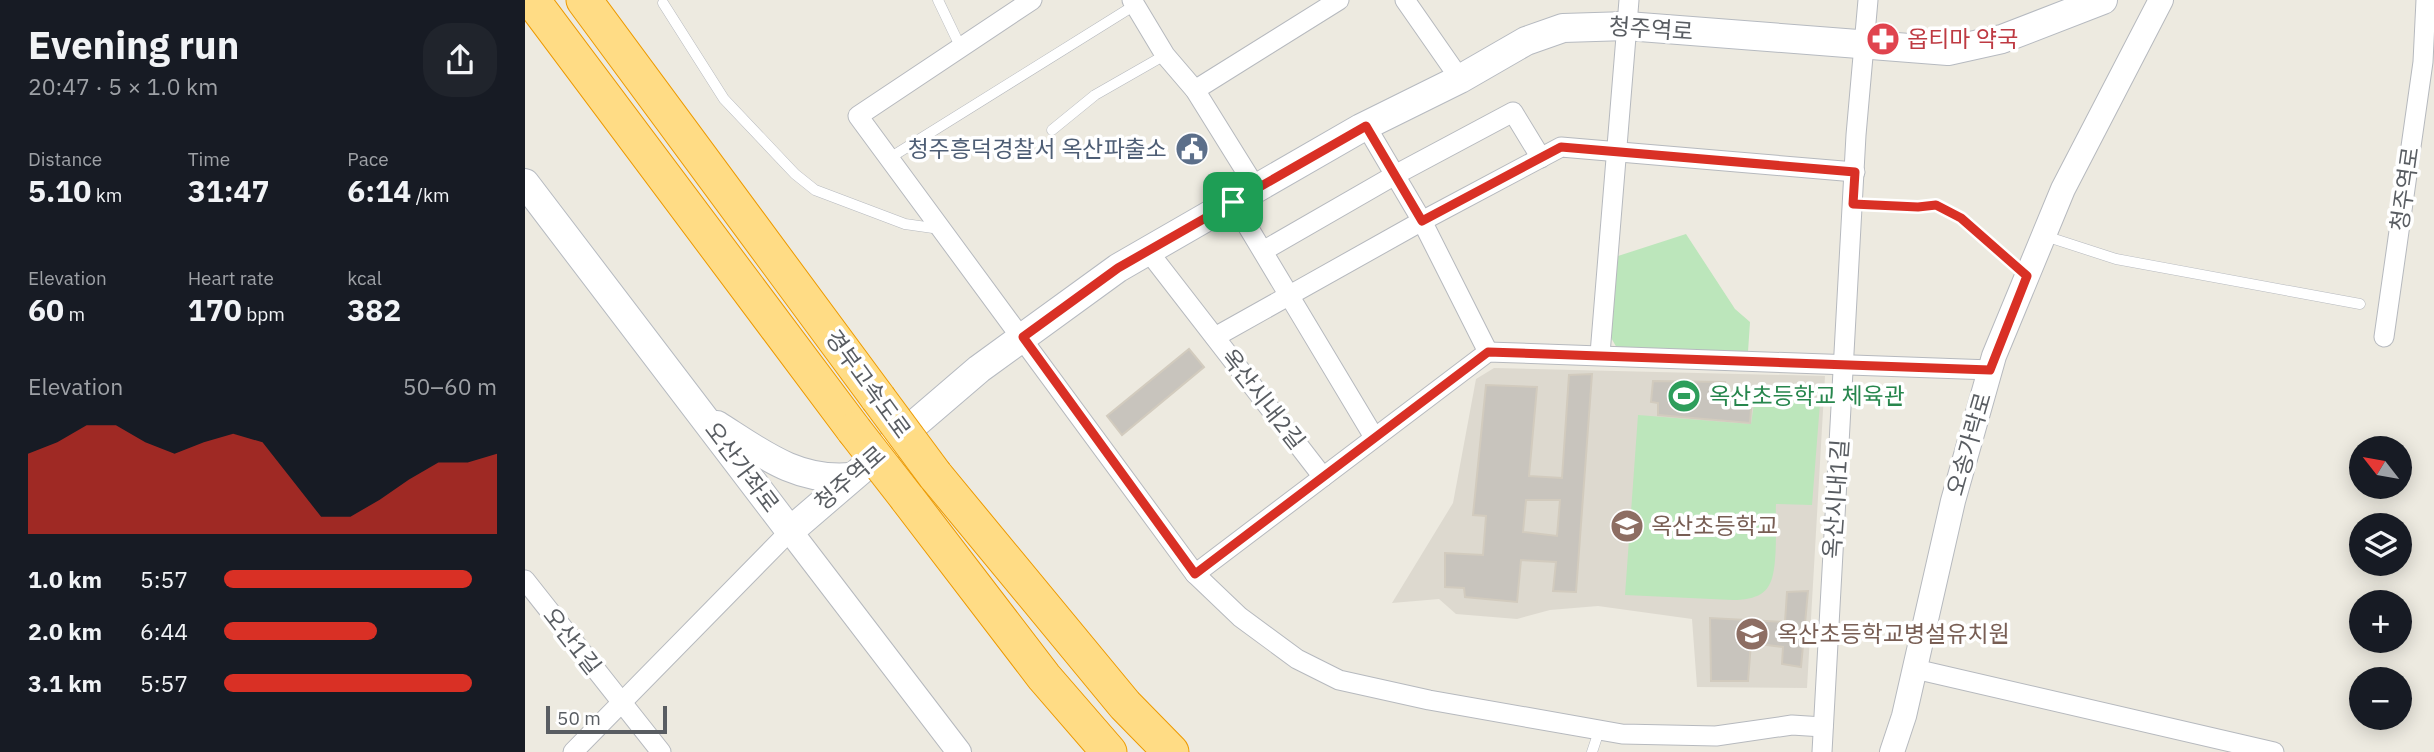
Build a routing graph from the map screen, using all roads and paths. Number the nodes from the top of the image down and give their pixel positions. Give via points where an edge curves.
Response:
1 (531, 0) edge
2 (584, 0) edge
3 (937, 0) edge
4 (1032, 0) edge
5 (1339, 0) edge
6 (1405, 0) edge
7 (1868, 0) edge
8 (2103, 0) edge
9 (2161, 0) edge
10 (2425, 0) edge
11 (1133, 2) edge
12 (663, 3) dead end
13 (1628, 13) edge
14 (960, 46) junction
15 (1863, 46) junction
16 (1165, 55) junction
17 (1460, 79) junction
18 (1195, 90) junction
19 (1366, 126) junction
20 (1052, 130) dead end
21 (1616, 152) junction
22 (1541, 158) junction
23 (887, 159) junction
24 (1855, 172) junction
25 (1395, 175) junction
26 (525, 183) edge
27 (1245, 195) junction
28 (1853, 204) junction
29 (1422, 221) junction
30 (940, 229) junction
31 (2044, 236) junction
32 (1148, 251) junction
33 (1263, 251) junction
34 (2027, 276) junction
35 (1289, 296) junction
36 (2360, 304) dead end
37 (1023, 337) junction
38 (1215, 337) junction
39 (2384, 337) dead end
40 (1488, 352) junction
41 (1600, 354) junction
42 (1845, 366) junction
43 (1990, 370) junction
44 (704, 417) junction
45 (1374, 437) junction
46 (851, 477) junction
47 (1323, 477) junction
48 (790, 531) junction
49 (1195, 574) junction
50 (525, 580) edge
51 (1915, 668) junction
52 (620, 702) junction
53 (1823, 727) junction
54 (1599, 731) junction
55 (573, 752) edge
56 (661, 752) edge
57 (958, 752) edge
58 (1109, 752) edge
59 (1171, 752) edge
60 (1592, 752) edge
61 (1822, 752) edge
62 (1892, 752) edge
63 (2274, 752) edge

1 - 58 highway, 경부고속도로, bridge via 854,430 1044,677
2 - 59 highway, 경부고속도로, bridge via 935,475 1125,705
3 - 14 lane
4 - 14 street
5 - 18 street
6 - 17 street
7 - 15 street, 옥산시내1길
8 - 15 main road, 청주역로 via 2002,39 1948,51
9 - 31 street, 오송가락로
10 - 39 street, 청주역로 via 2423,62
11 - 16 street
11 - 23 lane
12 - 30 lane via 724,99 795,174 815,190 905,224
13 - 15 main road, 청주역로
13 - 17 main road, 청주역로 via 1546,32
13 - 21 street
14 - 23 street via 858,116
15 - 24 street, 옥산시내1길
16 - 18 street
16 - 20 lane via 1095,95
17 - 19 main road, 청주역로
18 - 27 street
19 - 25 street
19 - 27 main road, 청주역로
21 - 22 street, 옥산시내2길 via 1561,147
21 - 24 street, 옥산시내2길
21 - 41 street
22 - 25 street via 1513,112
22 - 29 street, 옥산시내2길
23 - 30 street
24 - 28 street, 옥산시내1길
25 - 29 street
25 - 33 street
26 - 44 main road, 오산가좌로
27 - 32 main road, 청주역로
27 - 33 street
28 - 34 lane via 1936,205 1961,218
28 - 42 street, 옥산시내1길
29 - 35 street, 옥산시내2길
29 - 40 street
30 - 37 street
31 - 34 street, 오송가락로
31 - 36 lane via 2116,260
32 - 37 main road, 청주역로
32 - 38 street, 옥산시내2길
33 - 35 street
34 - 43 street, 오송가락로
35 - 38 street, 옥산시내2길
35 - 45 street
37 - 46 main road, 청주역로
37 - 49 street
38 - 47 street, 옥산시내2길
40 - 41 street
40 - 45 street
41 - 42 street
42 - 43 street
42 - 53 street, 옥산시내1길
43 - 51 street, 오송가락로 via 1953,501
44 - 46 main road via 784,465 825,480
44 - 48 main road, 오산가좌로
45 - 47 street
46 - 48 main road, 청주역로
47 - 49 street
48 - 52 street, 청주역로
48 - 57 street, 오산가좌로
49 - 54 street via 1240,617 1297,659 1339,680
50 - 52 street, 오산1길
51 - 62 street, 오송가락로
51 - 63 street
52 - 55 street, 청주역로
52 - 56 street, 오산1길
53 - 54 street via 1792,726 1716,736
53 - 61 street, 옥산시내1길
54 - 60 lane

